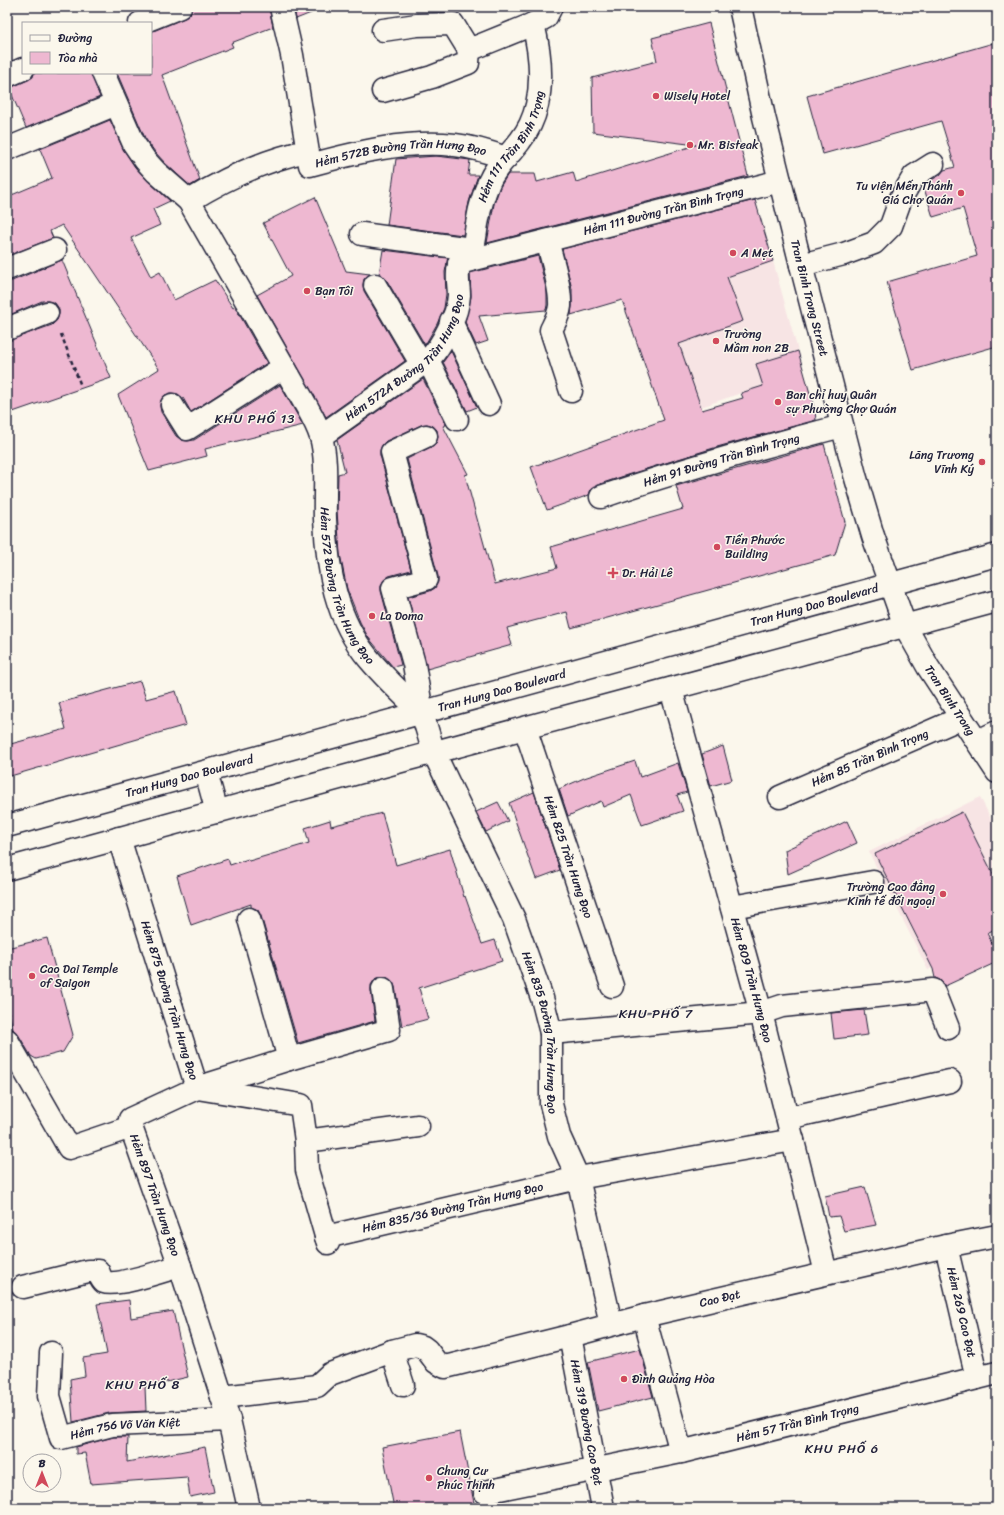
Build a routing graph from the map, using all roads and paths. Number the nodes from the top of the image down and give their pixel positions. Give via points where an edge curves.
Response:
1 (180, 7) edge
2 (281, 7) edge
3 (551, 7) edge
4 (740, 7) edge
5 (142, 22) edge
6 (533, 24) junction
7 (383, 30) dead end
8 (469, 50) junction
9 (22, 69) edge
10 (103, 74) edge
11 (7, 76) edge
12 (383, 91) dead end
13 (116, 104) junction
14 (7, 149) edge
15 (307, 151) junction
16 (506, 158) junction
17 (933, 164) dead end
18 (780, 181) junction
19 (189, 201) junction
20 (362, 234) dead end
21 (547, 241) junction
22 (55, 250) dead end
23 (465, 256) junction
24 (801, 266) junction
25 (7, 269) edge
26 (375, 285) dead end
27 (47, 312) dead end
28 (451, 320) junction
29 (7, 329) edge
30 (425, 362) junction
31 (284, 367) junction
32 (571, 391) dead end
33 (489, 404) dead end
34 (172, 405) dead end
35 (457, 419) dead end
36 (842, 426) junction
37 (321, 436) junction
38 (426, 436) dead end
39 (601, 497) dead end
40 (997, 555) edge
41 (890, 585) junction
42 (997, 601) edge
43 (905, 626) junction
44 (671, 689) junction
45 (422, 713) junction
46 (961, 718) junction
47 (525, 728) junction
48 (997, 732) edge
49 (978, 741) junction
50 (434, 753) junction
51 (206, 772) junction
52 (997, 772) edge
53 (780, 797) dead end
54 (217, 812) junction
55 (7, 826) edge
56 (119, 838) junction
57 (7, 869) edge
58 (873, 882) dead end
59 (732, 907) junction
60 (249, 919) dead end
61 (612, 986) dead end
62 (383, 989) dead end
63 (761, 1013) junction
64 (948, 1028) dead end
65 (551, 1033) junction
66 (7, 1040) edge
67 (289, 1059) junction
68 (950, 1081) dead end
69 (197, 1088) junction
70 (788, 1118) junction
71 (418, 1126) dead end
72 (131, 1127) junction
73 (793, 1140) junction
74 (306, 1141) junction
75 (578, 1178) junction
76 (997, 1236) edge
77 (327, 1240) joint
78 (946, 1246) junction
79 (180, 1266) junction
80 (826, 1273) junction
81 (23, 1288) dead end
82 (644, 1316) junction
83 (611, 1324) junction
84 (570, 1336) junction
85 (392, 1351) junction
86 (52, 1353) dead end
87 (987, 1376) edge
88 (403, 1385) dead end
89 (222, 1397) junction
90 (229, 1420) junction
91 (681, 1452) junction
92 (597, 1470) junction
93 (485, 1492) dead end
94 (249, 1508) edge
95 (603, 1508) edge

1 - 5 main road
2 - 15 main road, Hẻm 572B Đường Trần Hưng Đạo via 292,55
3 - 6 main road via 546,17
4 - 18 main road, Tran Binh Trong Street
6 - 8 main road
6 - 16 main road, Hẻm 111 Trần Bình Trọng via 540,63 540,88 530,125 521,141
7 - 8 main road via 417,25 453,24
8 - 12 main road via 468,64
9 - 11 main road
10 - 13 main road
13 - 14 main road
13 - 19 main road via 134,144 145,160
15 - 16 main road, Hẻm 572B Đường Trần Hưng Đạo via 310,165 366,151 428,143 456,145
15 - 19 main road, Hẻm 572B Đường Trần Hưng Đạo via 281,156 237,174
16 - 23 main road, Hẻm 111 Trần Bình Trọng via 494,171 489,182 479,210 476,236
17 - 24 main road via 914,176 891,226 874,243
18 - 21 main road, Hẻm 111 Đường Trần Bình Trọng
18 - 24 main road, Tran Binh Trong Street
19 - 31 main road
20 - 23 main road
21 - 23 main road, Hẻm 111 Đường Trần Bình Trọng
21 - 32 main road via 560,306 551,330
22 - 25 main road
23 - 28 main road, Hẻm 572A Đường Trần Hưng Đạo via 458,301
24 - 36 main road, Tran Binh Trong Street
26 - 30 main road
27 - 29 main road
28 - 30 main road, Hẻm 572A Đường Trần Hưng Đạo via 437,348
28 - 33 main road
30 - 35 main road
30 - 37 main road, Hẻm 572A Đường Trần Hưng Đạo
31 - 34 main road via 187,429
31 - 37 main road
36 - 39 main road, Hẻm 91 Đường Trần Bình Trọng via 724,458
36 - 41 main road, Tran Binh Trong Street via 873,536
37 - 45 main road, Hẻm 572 Đường Trần Hưng Đạo via 328,558 338,602 368,659
38 - 45 main road, Hẻm 835 Đường Trần Hưng Đạo via 392,452 426,579 393,588 414,664
40 - 41 main road, Tran Hung Dao Boulevard
41 - 43 main road, Tran Binh Trong
41 - 45 main road, Tran Hung Dao Boulevard
42 - 43 main road
43 - 44 main road
43 - 46 main road, Tran Binh Trong
44 - 47 main road
44 - 59 main road, Hẻm 809 Trần Hưng Đạo
45 - 50 main road, Hẻm 835 Đường Trần Hưng Đạo
45 - 51 main road, Tran Hung Dao Boulevard
46 - 49 main road, Tran Binh Trong
46 - 53 main road, Hẻm 85 Trần Bình Trọng
47 - 50 main road
47 - 61 main road, Hẻm 825 Trần Hưng Đạo
48 - 49 main road
49 - 52 main road, Tran Binh Trong
50 - 54 main road
50 - 65 main road, Hẻm 835 Đường Trần Hưng Đạo via 514,919 542,998
51 - 54 main road
51 - 55 main road, Tran Hung Dao Boulevard
54 - 56 main road
56 - 57 main road
56 - 69 main road, Hẻm 875 Đường Trần Hưng Đạo
58 - 59 main road
59 - 63 main road, Hẻm 809 Trần Hưng Đạo
60 - 67 main road
62 - 67 main road via 389,1030
63 - 64 main road via 782,1006 933,990
63 - 65 main road
63 - 70 main road, Hẻm 809 Trần Hưng Đạo
65 - 75 main road, Hẻm 835 Đường Trần Hưng Đạo via 551,1104 559,1136
66 - 72 main road, Hẻm 897 Trần Hưng Đạo via 69,1148
67 - 69 main road
68 - 70 main road
69 - 72 main road via 130,1119
69 - 74 main road, Hẻm 875 Đường Trần Hưng Đạo via 300,1105
70 - 73 main road, Hẻm 809 Trần Hưng Đạo
71 - 74 main road
72 - 79 main road, Hẻm 897 Trần Hưng Đạo
73 - 75 main road, Hẻm 835/36 Đường Trần Hưng Đạo
73 - 80 main road, Hẻm 809 Trần Hưng Đạo
74 - 77 main road, Hẻm 875 Đường Trần Hưng Đạo via 307,1170
75 - 77 main road, Hẻm 835/36 Đường Trần Hưng Đạo
75 - 83 main road, Hẻm 835 Đường Trần Hưng Đạo
76 - 78 main road, Cao Đạt
78 - 80 main road, Cao Đạt
78 - 87 main road, Hẻm 269 Cao Đạt
79 - 81 main road via 116,1282 103,1281 96,1271 84,1271
79 - 89 main road, Hẻm 897 Trần Hưng Đạo
80 - 82 main road, Cao Đạt
82 - 83 main road, Cao Đạt
82 - 91 main road
83 - 84 main road, Cao Đạt
84 - 85 main road, Cao Đạt via 445,1367 418,1345
84 - 92 main road, Hẻm 319 Đường Cao Đạt
85 - 88 main road
85 - 89 main road via 330,1374 317,1386
86 - 90 main road, Hẻm 756 Võ Văn Kiệt via 49,1396 61,1438 112,1425
87 - 91 main road, Hẻm 57 Trần Bình Trọng
89 - 90 main road, Hẻm 897 Trần Hưng Đạo
90 - 94 main road, Hẻm 897 Trần Hưng Đạo
91 - 92 main road, Hẻm 57 Trần Bình Trọng
92 - 93 main road, Hẻm 57 Trần Bình Trọng
92 - 95 main road, Hẻm 319 Đường Cao Đạt

